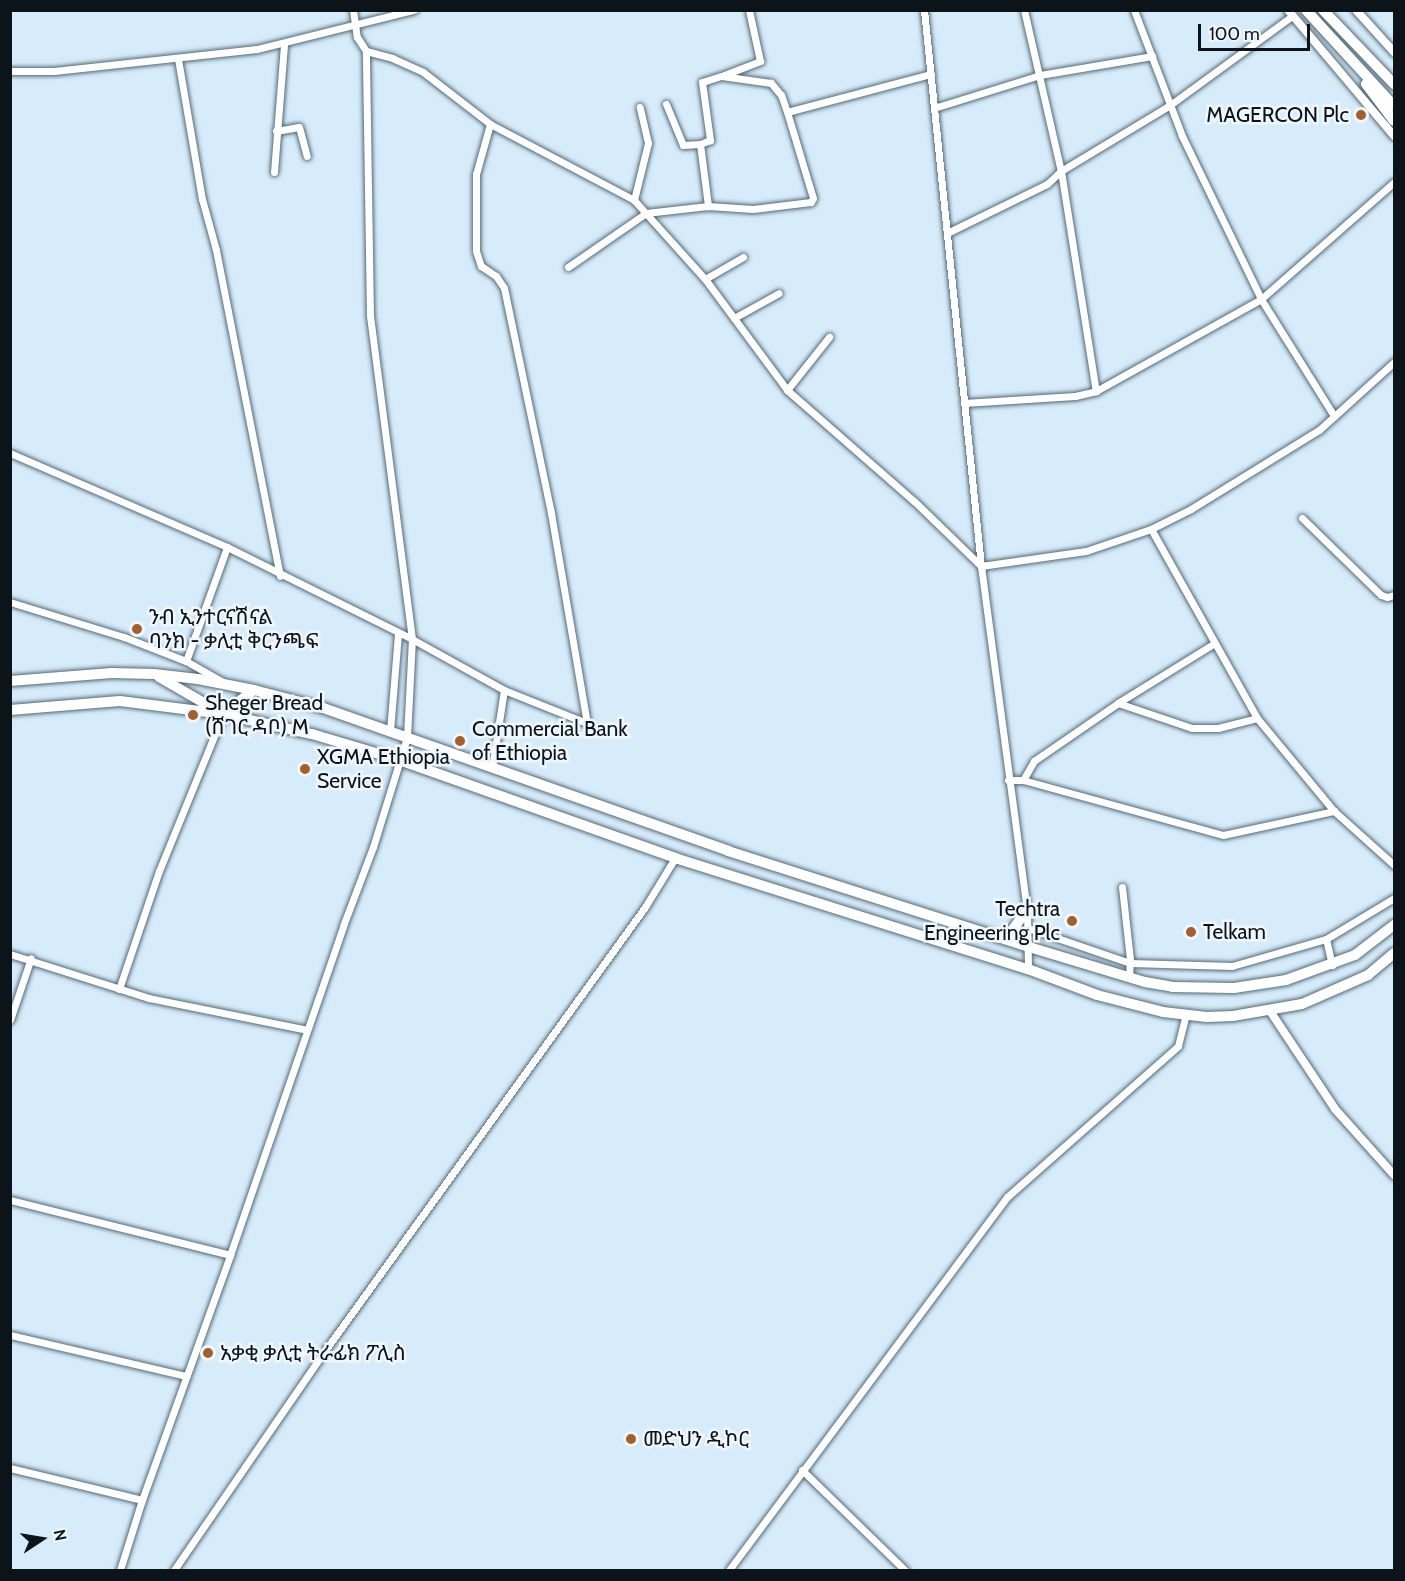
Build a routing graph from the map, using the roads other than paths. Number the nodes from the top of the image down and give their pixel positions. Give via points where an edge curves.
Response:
1 (353, 10) edge
2 (414, 10) edge
3 (749, 10) edge
4 (924, 10) edge
5 (1024, 10) edge
6 (1134, 10) edge
7 (1306, 10) edge
8 (1323, 10) edge
9 (1356, 10) edge
10 (1290, 13) edge
11 (355, 24) junction
12 (284, 44) junction
13 (366, 51) junction
14 (1395, 52) edge
15 (1345, 54) junction
16 (1152, 56) junction
17 (178, 59) junction
18 (10, 71) edge
19 (931, 74) junction
20 (1040, 75) junction
21 (721, 76) junction
22 (1395, 84) edge
23 (666, 104) dead end
24 (1170, 105) junction
25 (1395, 106) edge
26 (640, 107) dead end
27 (934, 108) junction
28 (787, 112) junction
29 (1395, 121) edge
30 (490, 124) junction
31 (276, 131) junction
32 (1395, 135) edge
33 (700, 144) junction
34 (307, 156) dead end
35 (1061, 171) junction
36 (274, 172) dead end
37 (1395, 182) edge
38 (634, 200) junction
39 (708, 206) junction
40 (646, 213) junction
41 (947, 233) junction
42 (742, 256) dead end
43 (568, 267) dead end
44 (705, 279) junction
45 (779, 293) dead end
46 (1261, 299) junction
47 (734, 318) junction
48 (829, 337) dead end
49 (1395, 362) edge
50 (788, 390) junction
51 (1096, 391) junction
52 (964, 403) junction
53 (1334, 416) junction
54 (10, 453) edge
55 (1302, 518) dead end
56 (1151, 529) junction
57 (227, 547) junction
58 (981, 566) junction
59 (280, 576) junction
60 (1395, 595) edge
61 (10, 602) edge
62 (398, 633) junction
63 (412, 639) junction
64 (1213, 644) junction
65 (186, 661) junction
66 (154, 674) junction
67 (10, 681) edge
68 (227, 685) junction
69 (254, 690) junction
70 (504, 690) junction
71 (1118, 703) junction
72 (10, 711) edge
73 (224, 714) junction
74 (1257, 718) junction
75 (390, 731) junction
76 (407, 737) junction
77 (399, 760) junction
78 (492, 768) junction
79 (1008, 780) junction
80 (1023, 780) junction
81 (1334, 811) junction
82 (675, 858) junction
83 (1395, 865) edge
84 (1122, 887) dead end
85 (1395, 898) edge
86 (1027, 910) junction
87 (1395, 925) edge
88 (1028, 928) junction
89 (1000, 938) junction
90 (1326, 939) junction
91 (1029, 947) junction
92 (1395, 953) edge
93 (10, 954) edge
94 (31, 958) junction
95 (1130, 963) junction
96 (1332, 965) junction
97 (1028, 969) junction
98 (1129, 977) junction
99 (119, 989) junction
100 (1270, 1011) junction
101 (1186, 1015) junction
102 (10, 1020) edge
103 (307, 1030) junction
104 (1395, 1175) edge
105 (10, 1200) edge
106 (230, 1255) junction
107 (10, 1335) edge
108 (186, 1376) junction
109 (10, 1468) edge
110 (802, 1470) junction
111 (142, 1500) junction
112 (120, 1570) edge
113 (174, 1570) edge
114 (729, 1570) edge
115 (905, 1570) edge

1 - 11 street
2 - 11 street
3 - 21 street via 760,61
4 - 19 street
5 - 20 street
6 - 16 street
7 - 15 main road
8 - 22 main road
9 - 14 street
10 - 24 street
10 - 32 street
11 - 12 street
11 - 13 street via 357,37
12 - 17 street
12 - 31 street
13 - 30 street via 423,72
13 - 63 street via 370,316
15 - 25 main road
15 - 29 main road
16 - 20 street
16 - 24 street
17 - 18 street
17 - 59 street via 202,199 216,250
19 - 27 street
19 - 28 street
20 - 27 street
20 - 35 street
21 - 28 street via 771,83
21 - 33 street via 702,82 710,140
23 - 33 street via 683,145
24 - 35 street
24 - 46 street
26 - 38 street via 648,143
27 - 41 street
28 - 39 street via 813,201 753,209
30 - 38 street
30 - 70 street via 476,174 476,251 481,266 496,276 504,288 551,513 587,723
31 - 34 street via 299,127
31 - 36 street
33 - 39 street
35 - 41 street via 1047,184
35 - 51 street
37 - 46 street
38 - 40 street
39 - 40 street
40 - 43 street
40 - 44 street
41 - 52 street
42 - 44 street
44 - 47 street
45 - 47 street
46 - 51 street
46 - 53 street
47 - 50 street
48 - 50 street
49 - 53 street
50 - 58 street
51 - 52 street via 1075,396
52 - 58 street
53 - 56 street via 1319,430 1191,509
54 - 57 street
55 - 60 street via 1381,595
56 - 58 street via 1086,551
56 - 64 street
57 - 59 street
57 - 65 street
58 - 79 street
59 - 62 street
61 - 65 street via 124,637
62 - 63 street
62 - 75 street
63 - 70 street
63 - 76 street
64 - 71 street
64 - 74 street
65 - 68 street
66 - 67 main road via 112,673
66 - 68 main road
66 - 73 main road
68 - 69 main road
69 - 73 main road
69 - 75 main road
70 - 78 street
71 - 74 street via 1192,728 1218,728
71 - 80 street via 1034,761
72 - 73 main road via 120,701
73 - 77 main road via 312,734
73 - 99 street via 159,871
74 - 81 street
75 - 76 main road
76 - 77 street
76 - 78 main road
77 - 82 main road
77 - 103 street via 373,847
78 - 89 main road via 728,851
79 - 80 street
79 - 86 street
80 - 81 street via 1212,834 1239,833
81 - 83 street
82 - 97 main road
82 - 113 street via 645,907 321,1356
84 - 95 street
85 - 90 street
86 - 88 street
86 - 89 main road via 1011,932
87 - 96 main road via 1354,955
88 - 91 street
88 - 95 street
89 - 91 main road
90 - 95 street via 1232,966
90 - 96 street
91 - 97 street
91 - 98 main road
92 - 100 main road via 1368,975 1302,1004
93 - 94 street
94 - 99 street
94 - 102 street
95 - 98 street
96 - 98 main road via 1286,980 1234,988 1172,987
97 - 101 main road via 1097,995
99 - 103 street
100 - 101 main road via 1233,1016
100 - 104 street via 1335,1108
101 - 110 street via 1178,1046 1007,1197
103 - 106 street
105 - 106 street
106 - 108 street
107 - 108 street
108 - 111 street
109 - 111 street
110 - 114 street
110 - 115 street
111 - 112 street

